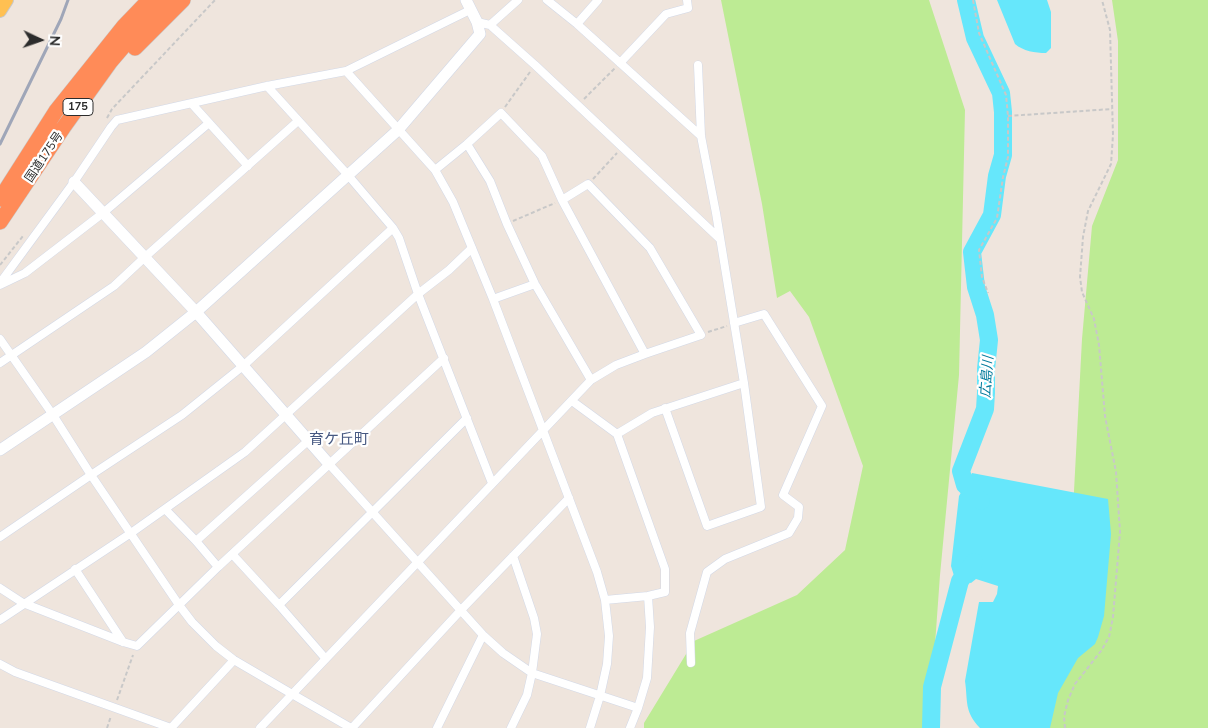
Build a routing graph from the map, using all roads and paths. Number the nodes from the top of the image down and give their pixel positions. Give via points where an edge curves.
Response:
1 (8, 0) edge
2 (149, 0) edge
3 (166, 0) edge
4 (184, 0) edge
5 (215, 0) edge
6 (518, 0) edge
7 (547, 0) edge
8 (598, 0) edge
9 (687, 0) edge
10 (973, 0) edge
11 (1102, 0) edge
12 (468, 5) edge
13 (0, 11) edge
14 (477, 22) junction
15 (577, 24) junction
16 (490, 25) junction
17 (620, 63) junction
18 (535, 65) junction
19 (698, 65) dead end
20 (346, 71) junction
21 (267, 86) junction
22 (192, 104) junction
23 (578, 105) junction
24 (1112, 108) junction
25 (501, 113) junction
26 (1008, 116) junction
27 (298, 121) junction
28 (209, 123) junction
29 (102, 124) dead end
30 (63, 128) junction
31 (398, 130) junction
32 (701, 136) junction
33 (467, 144) junction
34 (623, 148) junction
35 (248, 166) junction
36 (435, 170) junction
37 (347, 174) junction
38 (74, 182) junction
39 (588, 184) junction
40 (0, 199) edge
41 (562, 200) junction
42 (103, 213) junction
43 (0, 222) edge
44 (506, 224) junction
45 (393, 228) junction
46 (720, 239) junction
47 (472, 248) junction
48 (145, 257) junction
49 (0, 284) edge
50 (535, 284) junction
51 (988, 293) dead end
52 (418, 294) junction
53 (493, 299) junction
54 (196, 312) junction
55 (734, 323) junction
56 (701, 335) junction
57 (0, 338) edge
58 (645, 354) junction
59 (12, 356) junction
60 (444, 358) junction
61 (0, 363) edge
62 (243, 366) junction
63 (591, 380) junction
64 (744, 383) junction
65 (572, 401) junction
66 (665, 408) junction
67 (53, 415) junction
68 (286, 415) junction
69 (467, 418) junction
70 (543, 431) junction
71 (617, 434) junction
72 (309, 440) junction
73 (0, 450) edge
74 (329, 464) junction
75 (91, 475) junction
76 (492, 483) junction
77 (569, 498) junction
78 (165, 509) junction
79 (373, 512) junction
80 (131, 533) junction
81 (0, 537) edge
82 (196, 541) junction
83 (233, 555) junction
84 (513, 556) junction
85 (418, 562) junction
86 (218, 567) junction
87 (76, 569) junction
88 (0, 588) edge
89 (648, 596) junction
90 (605, 600) junction
91 (23, 603) junction
92 (179, 605) junction
93 (279, 605) junction
94 (461, 610) junction
95 (0, 620) edge
96 (484, 635) junction
97 (123, 642) junction
98 (137, 646) junction
99 (326, 658) junction
100 (234, 660) junction
101 (691, 663) dead end
102 (0, 664) edge
103 (532, 673) junction
104 (292, 694) junction
105 (600, 696) junction
106 (114, 707) junction
107 (638, 708) junction
108 (106, 728) edge
109 (260, 728) edge
110 (352, 728) edge
111 (437, 728) edge
112 (511, 728) edge
113 (590, 728) edge
114 (630, 728) edge
115 (1065, 728) edge

1 - 13 main road
2 - 40 highway, 国道175号 / 175 via 56,111
3 - 30 highway, 国道175号 / 175 via 111,61
4 - 30 highway via 140,42
5 - 29 path via 112,109
6 - 16 street
7 - 15 street
8 - 15 street
9 - 17 street via 688,8 666,14
10 - 26 path via 979,33 1006,95
11 - 24 path via 1110,30
12 - 14 street
12 - 20 street
14 - 16 street
14 - 31 street via 480,34
15 - 17 street
16 - 18 street
17 - 23 path
17 - 32 street
18 - 23 street
18 - 25 path
19 - 32 street
20 - 21 street
20 - 31 street
21 - 22 street
21 - 27 street
22 - 28 street
22 - 38 street via 117,120
23 - 34 street
24 - 26 path
24 - 115 path via 1111,164 1088,211 1082,237 1080,277 1099,345 1105,416 1116,472 1120,532 1109,637 1075,684 1064,717
25 - 33 street
25 - 41 street via 542,156
26 - 51 path via 1008,157 997,218 979,250 982,277
27 - 35 street
27 - 37 street
28 - 35 street
28 - 42 street
30 - 43 highway, 国道175号 / 175
31 - 36 street
31 - 37 street
32 - 46 street
33 - 36 street
33 - 44 street via 490,180
34 - 39 path
34 - 46 street
35 - 48 street
36 - 47 street via 453,202
37 - 45 street
37 - 54 street
38 - 42 street
38 - 49 street
39 - 41 street
39 - 56 street via 650,248
41 - 44 path
41 - 58 street
42 - 48 street
42 - 49 street via 25,273
44 - 50 street
45 - 52 street
45 - 62 street
46 - 55 street
47 - 52 street
47 - 53 street
48 - 54 street
48 - 59 street via 114,286
50 - 53 street
50 - 63 street
52 - 60 street
52 - 68 street
53 - 70 street
54 - 62 street
54 - 67 street via 146,352
55 - 56 path
55 - 64 street
55 - 101 street via 764,314 822,406 783,495 799,507 798,518 789,532 725,559 707,572 690,633
56 - 58 street
57 - 59 street
58 - 63 street via 616,365
59 - 61 street
59 - 67 street
60 - 69 street
60 - 74 street
62 - 68 street
62 - 75 street via 182,415
63 - 65 street
64 - 66 street
64 - 66 street via 761,507 707,526
65 - 70 street
65 - 71 street
66 - 71 street
67 - 73 street
67 - 75 street
68 - 72 street
68 - 78 street via 245,452
69 - 76 street
69 - 79 street
70 - 76 street
70 - 77 street
71 - 89 street via 665,569 666,592
72 - 74 street
72 - 82 street
74 - 79 street
74 - 83 street
75 - 80 street
75 - 81 street
76 - 85 street
77 - 84 street
77 - 90 street
78 - 80 street
78 - 82 street
79 - 85 street
79 - 93 street
80 - 87 street
80 - 92 street
82 - 86 street
83 - 86 street
83 - 93 street
84 - 94 street
84 - 103 street via 537,634
85 - 94 street
85 - 99 street
86 - 92 street
87 - 91 street
87 - 97 street
88 - 91 street
89 - 90 street
89 - 107 street via 647,678
90 - 105 street via 609,636
91 - 95 street
91 - 97 street
92 - 98 street
92 - 100 street via 192,622
93 - 99 street
94 - 96 street
94 - 110 street
96 - 103 street
96 - 111 street
97 - 98 street
98 - 106 path
99 - 104 street
100 - 104 street
100 - 106 street via 171,728
102 - 106 street
103 - 105 street
103 - 112 street via 527,695
104 - 109 street
104 - 110 street
105 - 107 street
105 - 113 street
106 - 108 path
107 - 114 street

